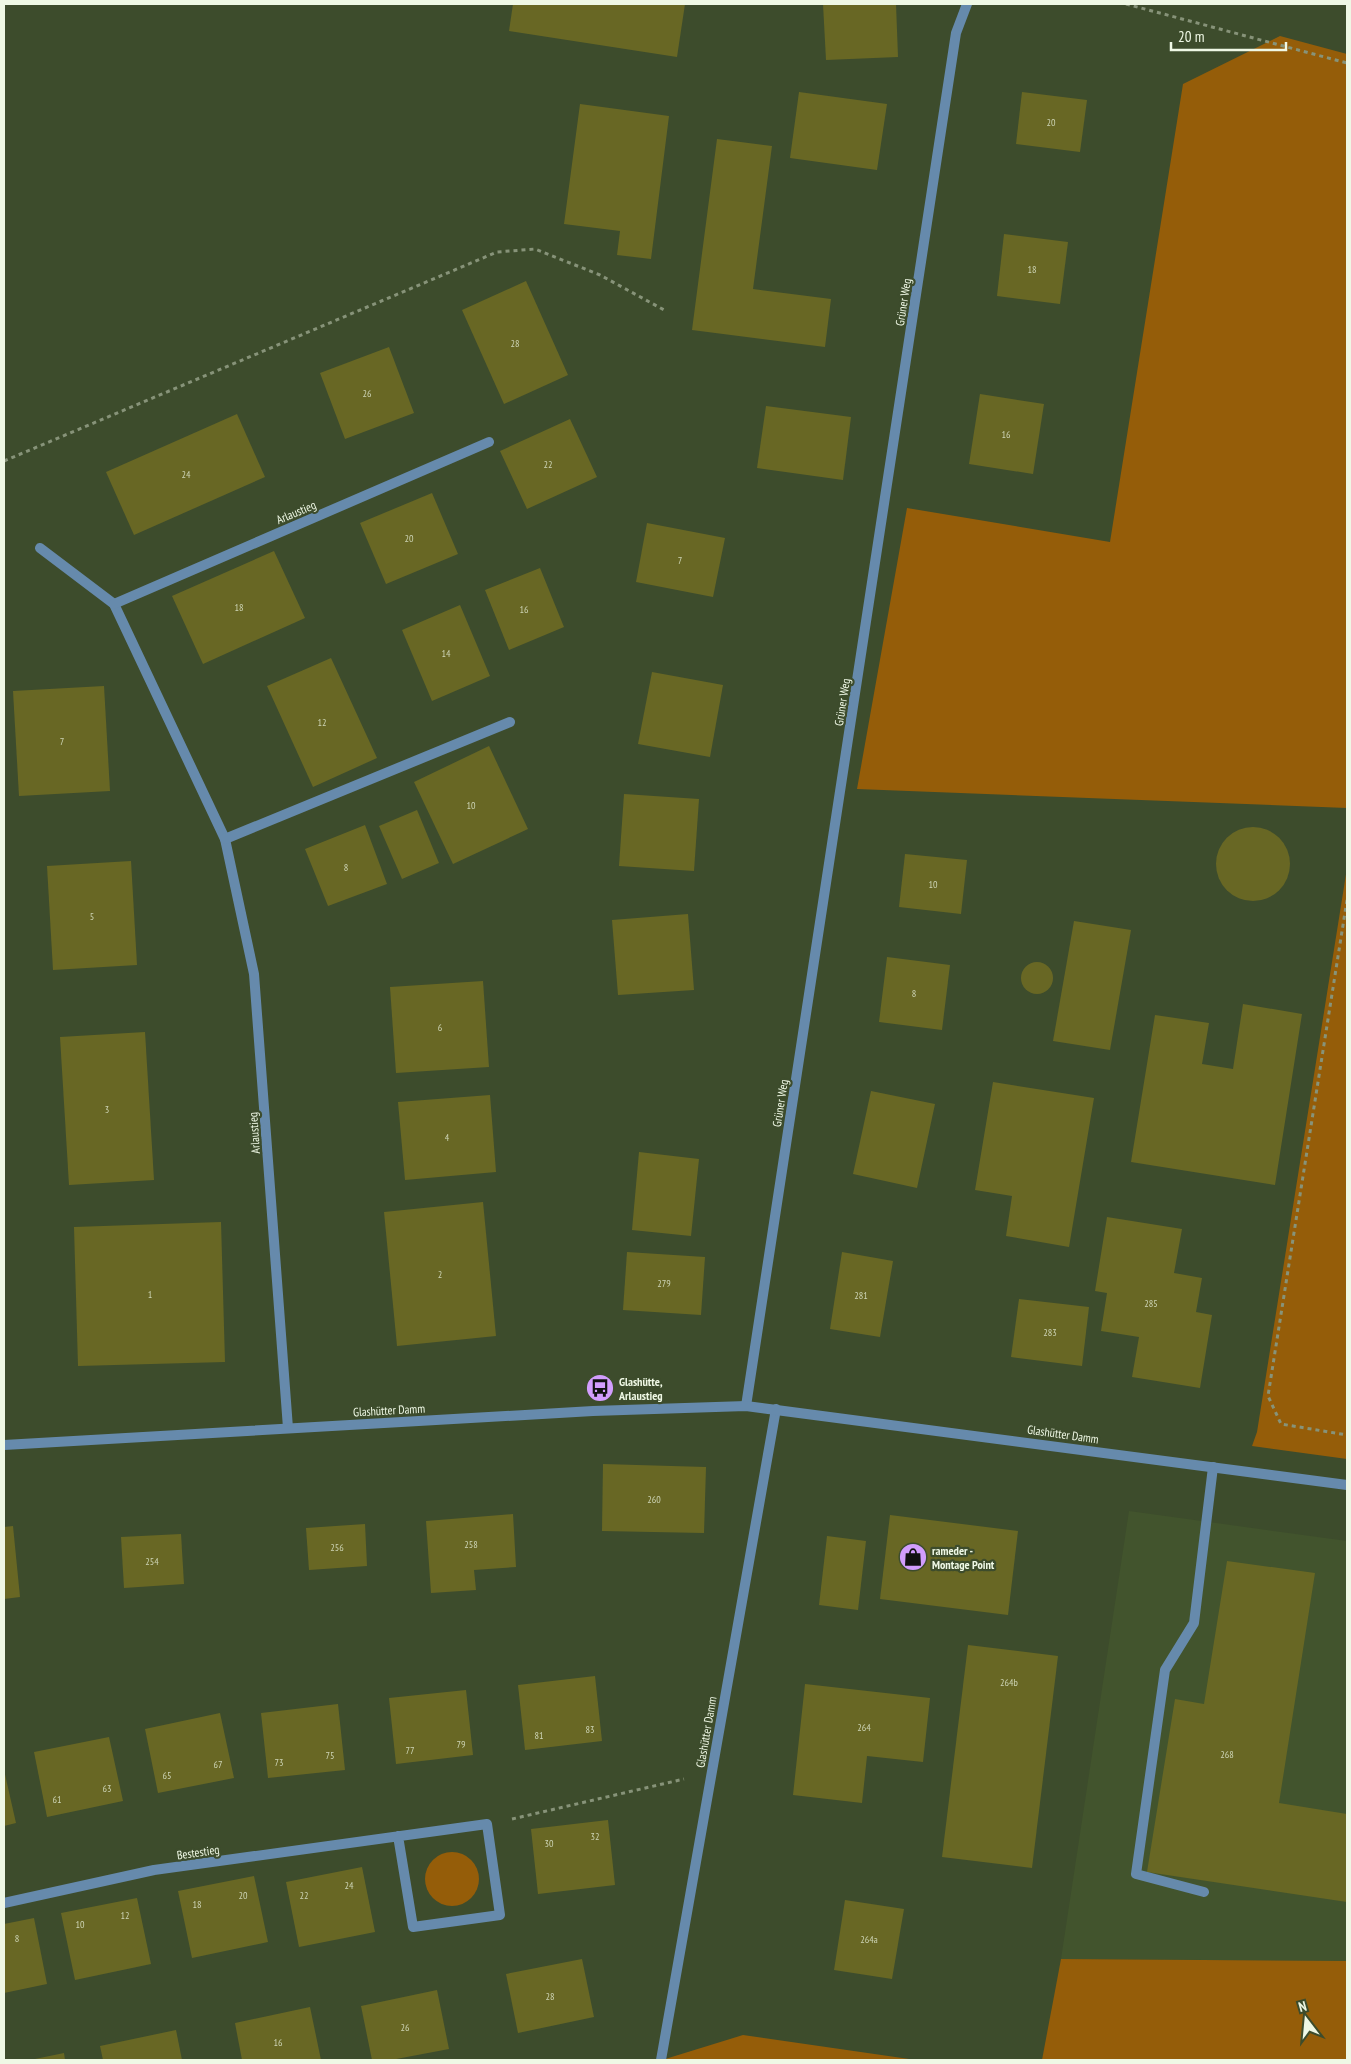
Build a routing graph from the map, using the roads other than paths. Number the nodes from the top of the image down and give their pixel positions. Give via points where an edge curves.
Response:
1 (967, 4) edge
2 (489, 442) dead end
3 (40, 548) dead end
4 (114, 604) junction
5 (510, 722) dead end
6 (225, 839) junction
7 (746, 1406) junction
8 (776, 1409) junction
9 (288, 1428) junction
10 (4, 1445) edge
11 (1213, 1467) junction
12 (1347, 1484) edge
13 (398, 1836) junction
14 (1204, 1892) dead end
15 (4, 1903) edge
16 (661, 2060) edge

1 - 7 street, Grüner Weg via 956,33
2 - 4 street, Arlaustieg
3 - 4 street, Arlaustieg
4 - 6 street, Arlaustieg
5 - 6 street
6 - 9 street, Arlaustieg via 254,974
7 - 8 street, Glashütter Damm
7 - 9 street, Glashütter Damm
8 - 11 street, Glashütter Damm
8 - 16 street, Glashütter Damm
9 - 10 street, Glashütter Damm
11 - 12 street, Glashütter Damm
11 - 14 street via 1194,1623 1165,1670 1136,1874
13 - 13 street, Bestestieg via 487,1824 500,1915 413,1927
13 - 15 street, Bestestieg via 154,1870

